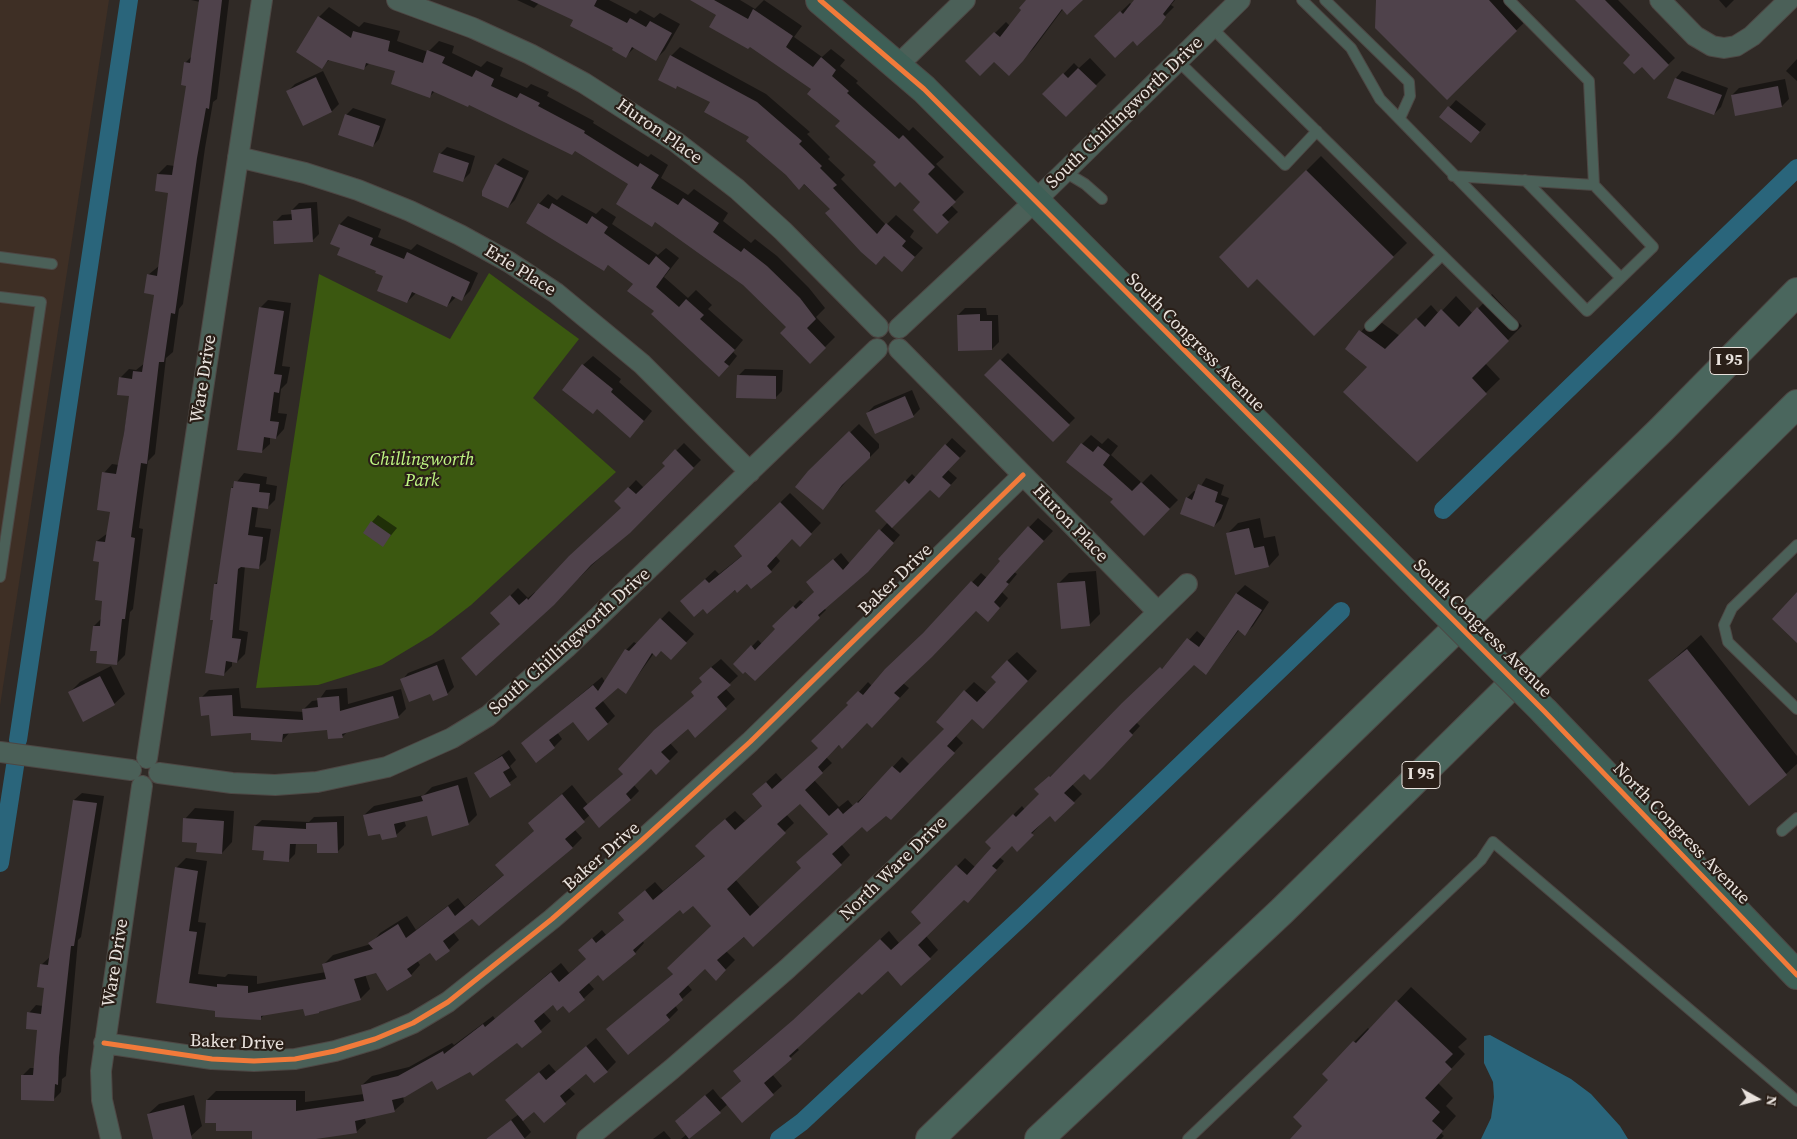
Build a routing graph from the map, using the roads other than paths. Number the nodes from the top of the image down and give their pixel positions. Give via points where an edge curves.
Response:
1 (262, 0) edge
2 (397, 0) edge
3 (820, 0) edge
4 (965, 0) edge
5 (1240, 0) edge
6 (1302, 0) edge
7 (1325, 0) edge
8 (1509, 0) edge
9 (1660, 0) edge
10 (1789, 0) edge
11 (1212, 28) junction
12 (1178, 61) junction
13 (898, 65) junction
14 (1400, 118) junction
15 (1317, 132) junction
16 (238, 157) junction
17 (1066, 172) junction
18 (1453, 176) junction
19 (1525, 180) junction
20 (1594, 185) junction
21 (1102, 199) dead end
22 (1035, 202) junction
23 (1442, 255) junction
24 (0, 257) edge
25 (52, 264) dead end
26 (1621, 278) junction
27 (1797, 292) edge
28 (0, 297) edge
29 (1513, 325) dead end
30 (1370, 326) dead end
31 (878, 327) junction
32 (899, 328) junction
33 (878, 349) junction
34 (900, 349) junction
35 (1797, 404) edge
36 (750, 472) junction
37 (1022, 475) junction
38 (1797, 545) edge
39 (0, 577) edge
40 (1187, 584) dead end
41 (1158, 612) junction
42 (1797, 709) edge
43 (1545, 712) joint
44 (0, 752) edge
45 (153, 766) junction
46 (130, 770) junction
47 (142, 786) junction
48 (1797, 818) edge
49 (1782, 831) dead end
50 (1797, 975) edge
51 (104, 1042) junction
52 (1797, 1101) edge
53 (111, 1139) edge
54 (587, 1139) edge
55 (930, 1139) edge
56 (1039, 1139) edge
57 (1188, 1139) edge

1 - 16 street, Ware Drive
2 - 31 street, Huron Place via 473,28 530,54 592,88 676,142 783,231
3 - 13 street, South Congress Avenue
4 - 13 street
5 - 11 street, South Chillingworth Drive
6 - 14 lane via 1351,48 1380,99
7 - 14 lane via 1409,82 1410,96
8 - 20 lane via 1589,81
9 - 10 street via 1695,36 1712,46 1724,48 1736,46 1752,36
11 - 12 street, South Chillingworth Drive
11 - 15 lane
12 - 15 lane via 1285,165
12 - 17 street, South Chillingworth Drive
13 - 22 street, South Congress Avenue
14 - 18 lane
15 - 23 lane
16 - 36 street, Erie Place via 358,190 456,232 509,262 556,293 642,364
16 - 45 street, Ware Drive
17 - 21 lane
17 - 22 street, South Chillingworth Drive
18 - 19 lane
18 - 26 lane via 1587,311
19 - 20 lane
19 - 26 lane
20 - 26 lane via 1653,247
22 - 32 street, South Chillingworth Drive
22 - 43 street, South Congress Avenue, bridge
23 - 29 lane
23 - 30 lane
24 - 25 lane
27 - 55 highway, I 95 via 1661,430
28 - 39 lane via 41,302
31 - 32 street via 890,323
31 - 33 street via 873,337
32 - 34 street via 904,340
33 - 34 street via 890,354
33 - 36 street, South Chillingworth Drive
34 - 37 street, Huron Place
35 - 56 highway, I 95 via 1288,904
36 - 45 street, South Chillingworth Drive via 523,688 488,716 452,738 387,767 318,782 232,783
37 - 41 street, Huron Place
37 - 51 street, Baker Drive via 640,843 448,1002 413,1023 375,1039 295,1059 212,1059
38 - 42 lane via 1732,608 1724,625 1728,642
40 - 41 street, North Ware Drive
41 - 54 street, North Ware Drive via 887,878 672,1069
43 - 50 street, North Congress Avenue
44 - 46 street
45 - 46 street via 136,761
45 - 47 street via 154,784
46 - 47 street via 133,781
47 - 51 street, Ware Drive
48 - 49 lane
51 - 53 street, Ware Drive via 102,1100
52 - 57 lane via 1493,842 1481,860

